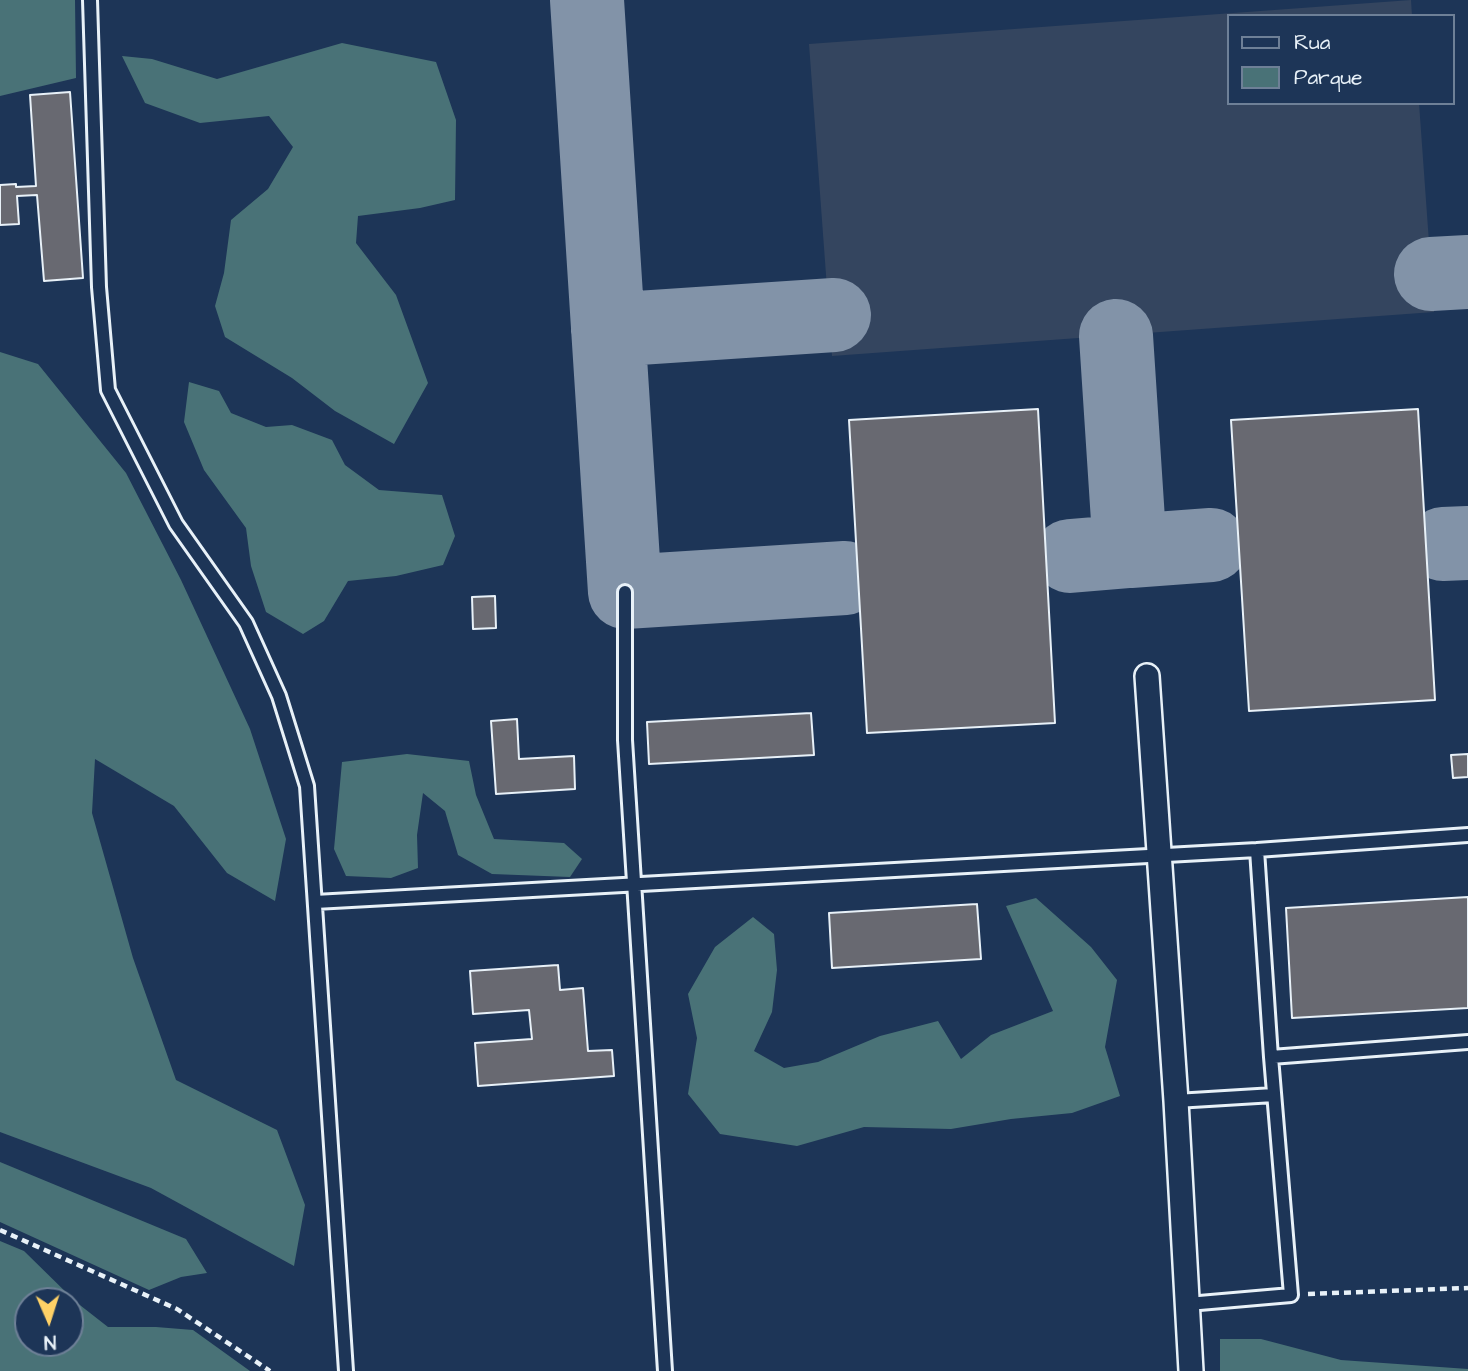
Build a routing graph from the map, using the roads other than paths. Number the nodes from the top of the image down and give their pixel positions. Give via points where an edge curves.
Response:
1 (90, 0) edge
2 (625, 592) dead end
3 (1147, 676) dead end
4 (1468, 835) edge
5 (1257, 849) junction
6 (1160, 854) junction
7 (634, 884) junction
8 (315, 902) junction
9 (1468, 1042) edge
10 (1271, 1057) junction
11 (1274, 1095) junction
12 (1177, 1101) junction
13 (1188, 1304) junction
14 (346, 1371) edge
15 (665, 1371) edge
16 (1191, 1371) edge

1 - 8 lane via 99,287 108,390 176,524 246,623 279,696 307,786
2 - 7 lane via 625,740
3 - 6 street
4 - 5 lane
5 - 6 lane
5 - 10 lane
6 - 7 lane
6 - 12 street
7 - 8 lane
7 - 15 lane
8 - 14 lane
9 - 10 lane
10 - 11 lane
11 - 12 lane
11 - 13 lane via 1291,1295
12 - 13 street
13 - 16 street

